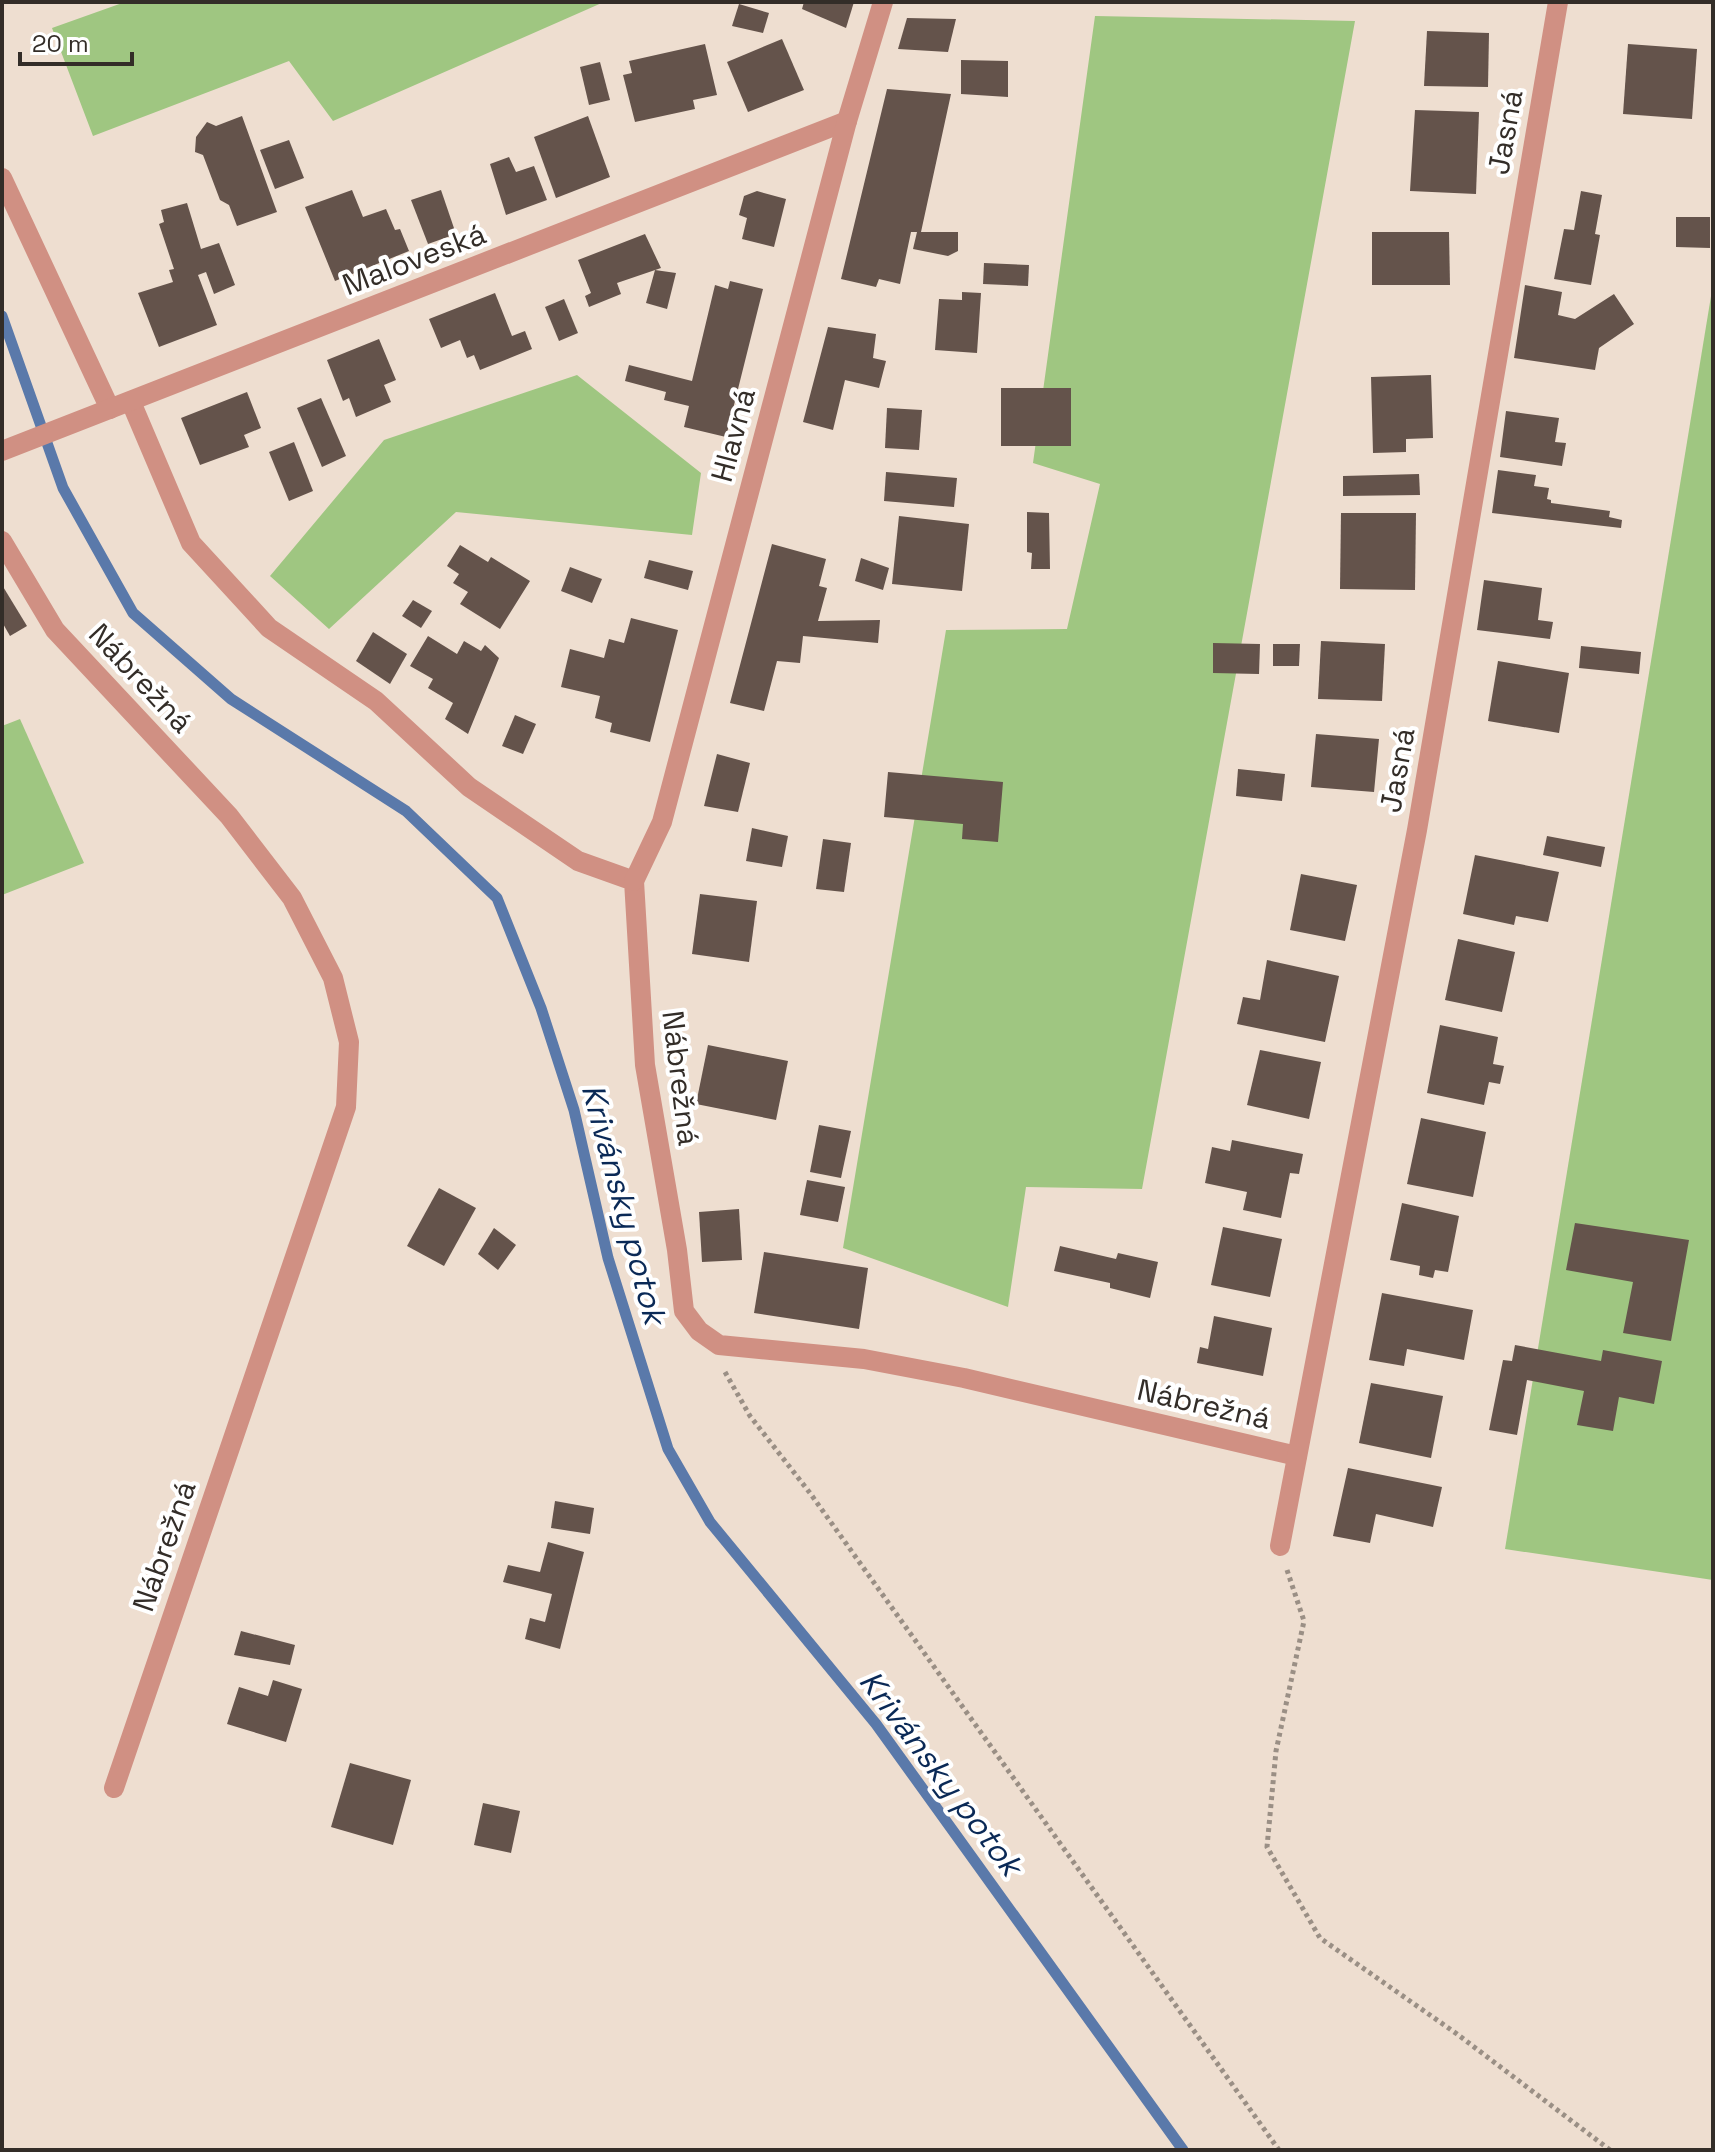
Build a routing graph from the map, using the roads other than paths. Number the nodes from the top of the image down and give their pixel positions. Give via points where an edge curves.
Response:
1 (883, 2) edge
2 (1558, 2) edge
3 (847, 121) junction
4 (2, 178) edge
5 (131, 402) junction
6 (110, 409) junction
7 (2, 451) edge
8 (2, 541) edge
9 (634, 881) junction
10 (1297, 1456) junction
11 (1280, 1546) road end
12 (114, 1788) dead end

1 - 3 street, Hlavná
2 - 10 street, Jasná via 1417,830
3 - 5 street, Maloveská
3 - 9 street, Hlavná via 662,822
4 - 6 street
5 - 6 street, Maloveská
5 - 9 street via 191,543 269,628 376,701 469,787 578,861
6 - 7 street, Maloveská
8 - 12 street, Nábrežná via 55,630 229,816 292,898 333,978 349,1042 346,1107
9 - 10 street, Nábrežná via 645,1065 684,1311 699,1331 719,1345 864,1359 964,1378
10 - 11 street, Jasná

